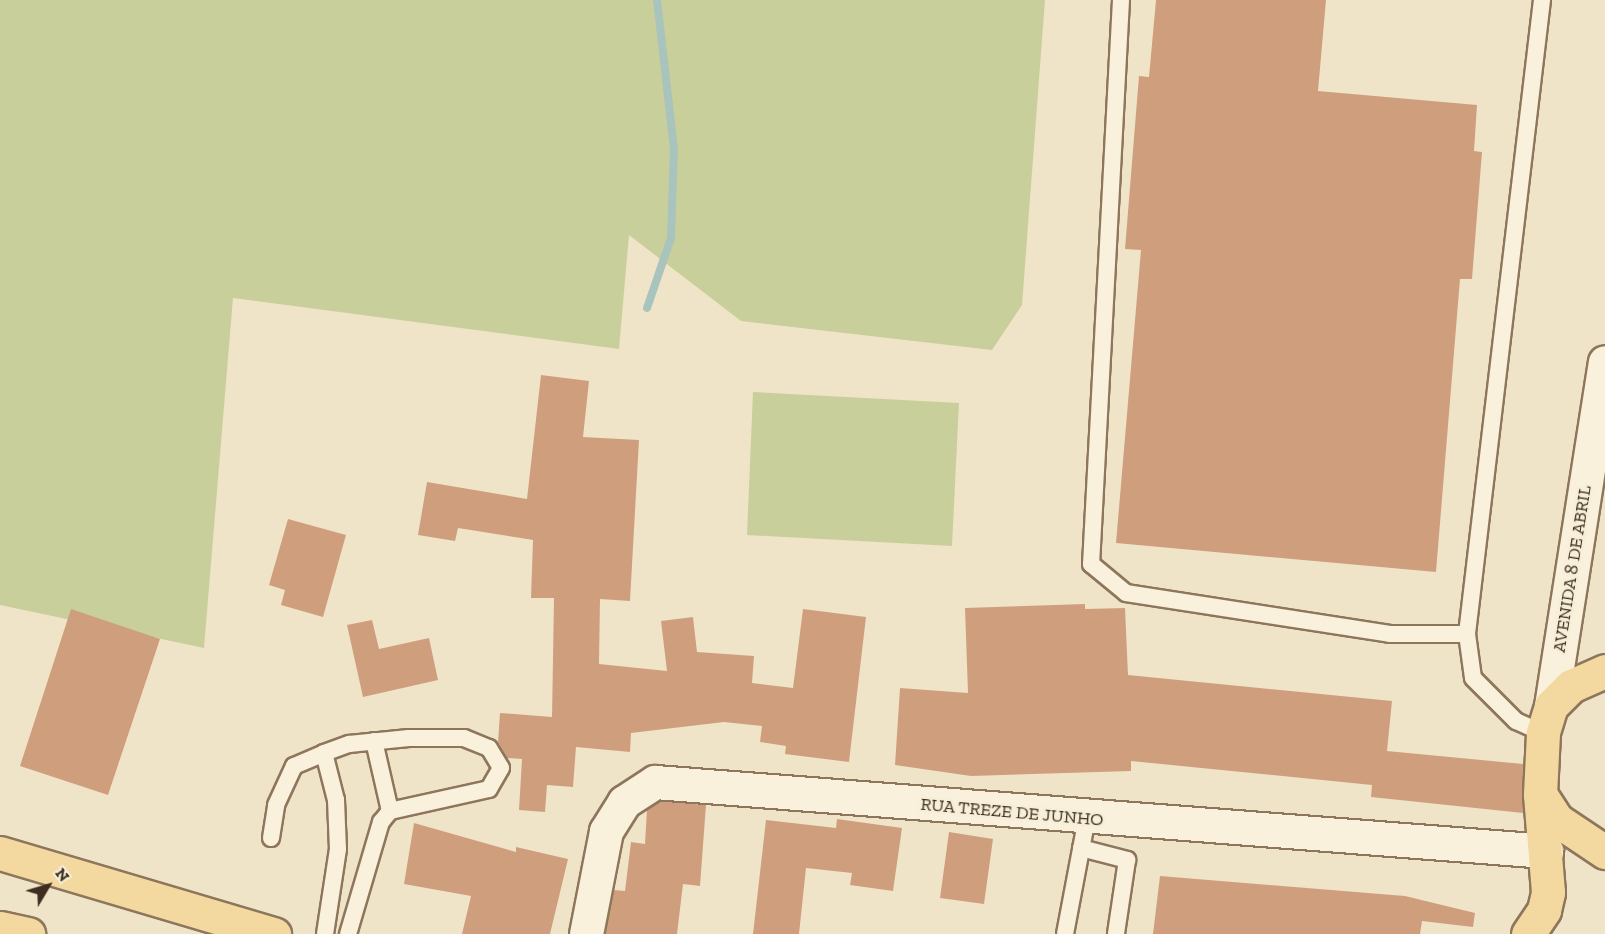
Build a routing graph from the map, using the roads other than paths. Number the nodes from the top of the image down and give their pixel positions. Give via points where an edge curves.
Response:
1 (1122, 0) edge
2 (1542, 0) edge
3 (1605, 362) edge
4 (1467, 634) junction
5 (1605, 671) edge
6 (1547, 719) junction
7 (374, 741) junction
8 (324, 753) junction
9 (1540, 794) junction
10 (390, 811) junction
11 (1084, 833) junction
12 (271, 838) dead end
13 (1546, 851) junction
14 (1605, 852) edge
15 (0, 853) edge
16 (0, 928) edge
17 (28, 934) edge
18 (274, 934) edge
19 (325, 934) edge
20 (348, 934) edge
21 (586, 934) edge
22 (1065, 934) edge
23 (1116, 934) edge
24 (1528, 934) edge

1 - 4 lane via 1091,564 1126,593 1390,634
2 - 4 lane
3 - 6 street, AVENIDA 8 DE ABRIL
4 - 6 lane via 1473,678 1516,721
5 - 6 main road via 1571,686
6 - 9 main road, AVENIDA 8 DE ABRIL
7 - 8 lane
7 - 10 lane
7 - 10 lane via 464,738 489,748 501,768 489,789
8 - 12 lane via 294,766 276,804
8 - 19 lane via 336,800 338,849
9 - 13 main road, AVENIDA 8 DE ABRIL
9 - 14 main road via 1557,820
10 - 20 lane via 381,822
11 - 13 street, RUA TREZE DE JUNHO
11 - 21 street, RUA TREZE DE JUNHO via 655,782 624,802 606,831
11 - 22 lane
11 - 23 lane via 1126,860
13 - 24 main road, AVENIDA 8 DE ABRIL via 1546,902
15 - 18 main road
16 - 17 main road

